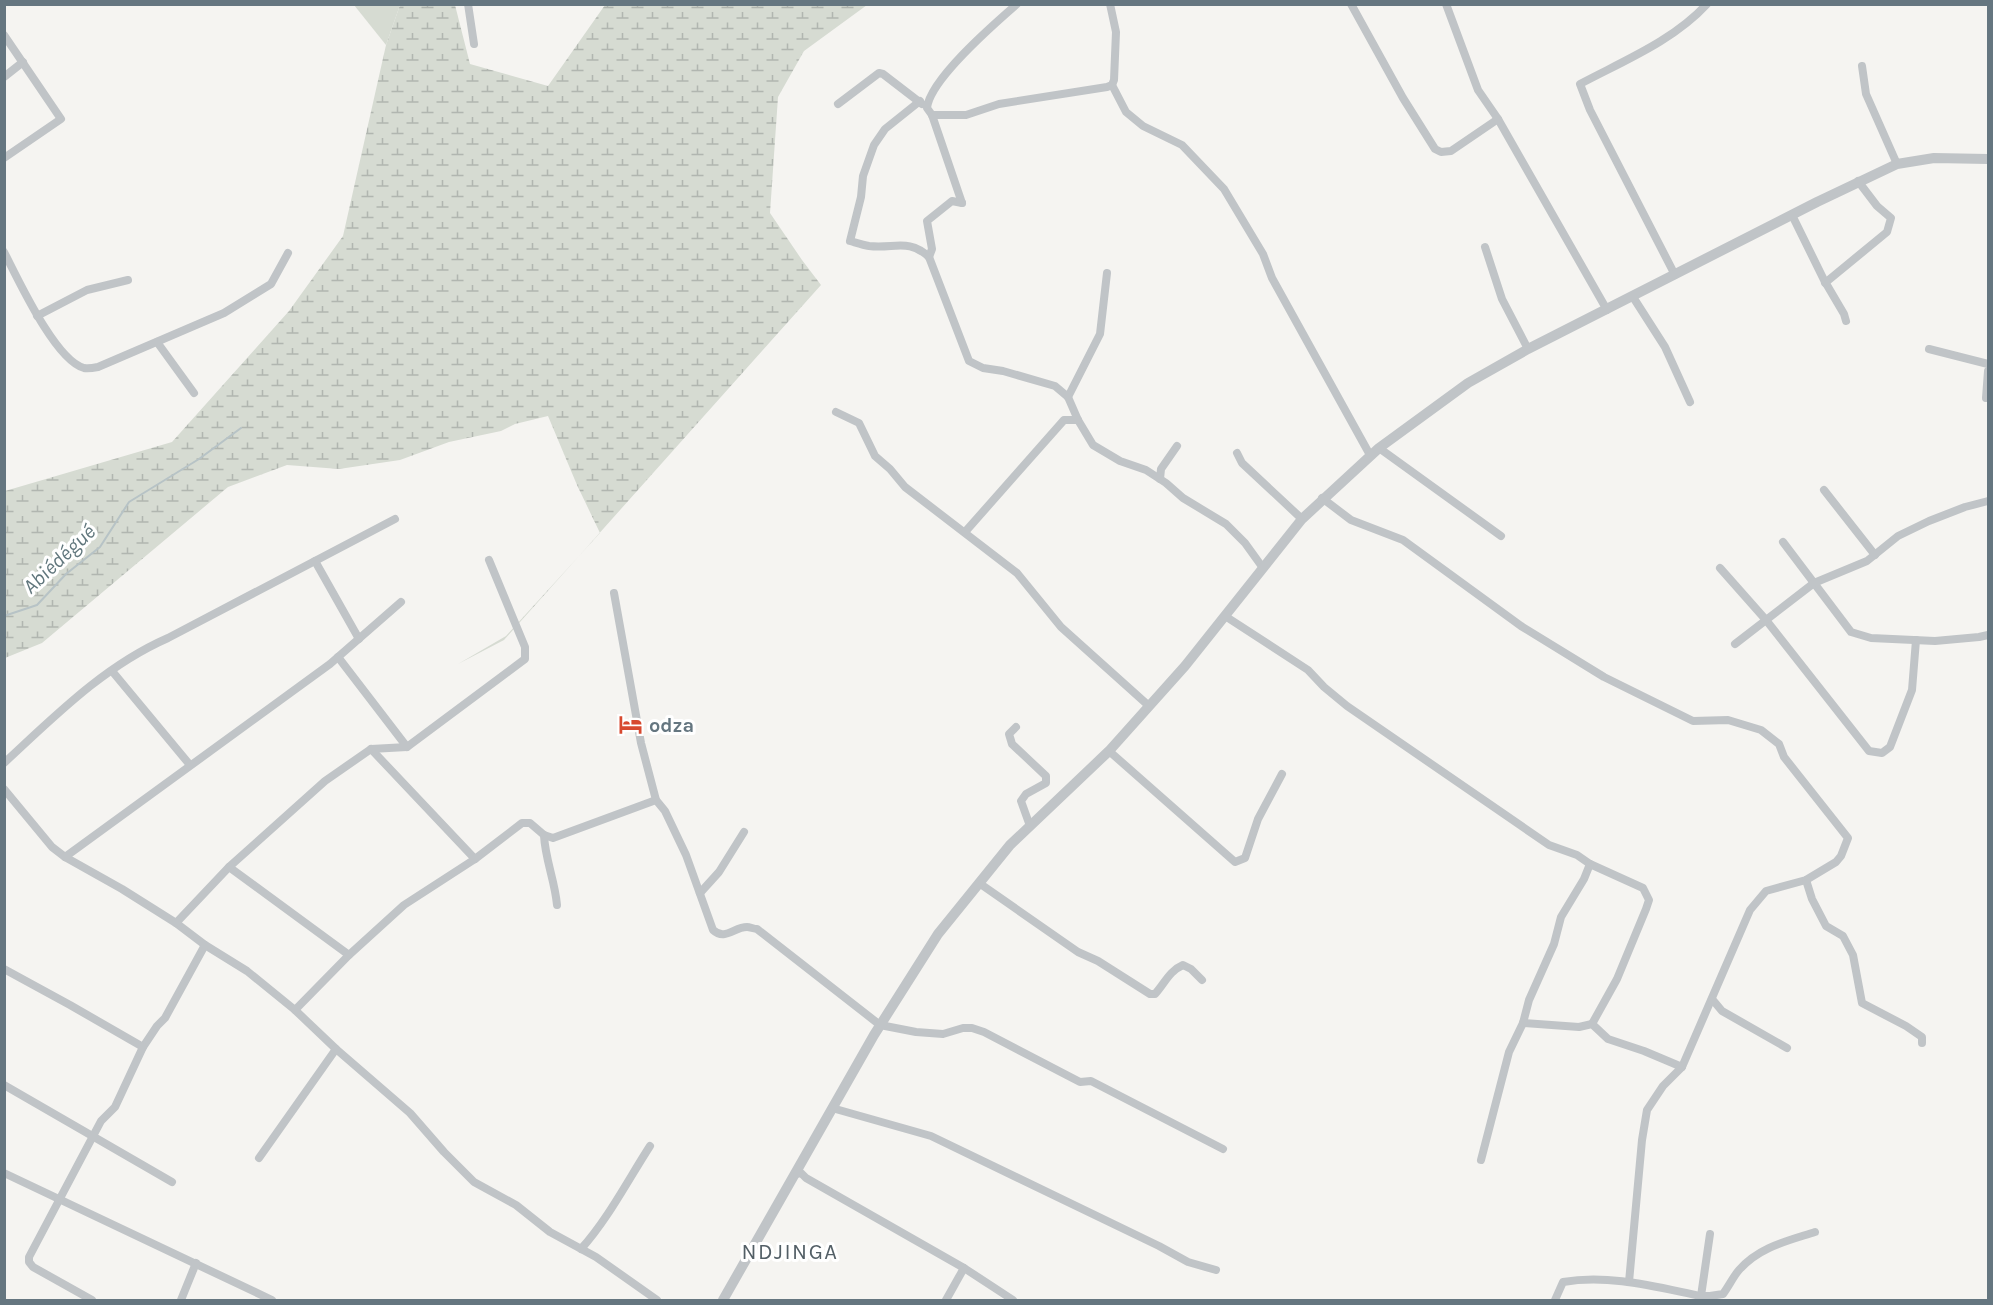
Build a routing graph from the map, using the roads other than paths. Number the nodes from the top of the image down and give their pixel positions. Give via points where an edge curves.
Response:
1 (468, 4) edge
2 (1017, 4) edge
3 (1110, 4) edge
4 (1351, 4) edge
5 (1446, 4) edge
6 (1707, 4) edge
7 (4, 35) edge
8 (474, 44) dead end
9 (23, 62) junction
10 (1862, 66) dead end
11 (4, 77) edge
12 (1112, 85) junction
13 (920, 101) junction
14 (838, 104) dead end
15 (929, 111) junction
16 (1498, 119) junction
17 (4, 158) edge
18 (1989, 159) edge
19 (1897, 164) junction
20 (1858, 181) junction
21 (1792, 215) junction
22 (1485, 247) dead end
23 (5, 253) edge
24 (288, 253) dead end
25 (929, 257) junction
26 (1107, 273) dead end
27 (1676, 275) junction
28 (128, 280) dead end
29 (1825, 283) junction
30 (1633, 297) junction
31 (1607, 310) junction
32 (37, 316) junction
33 (1846, 321) dead end
34 (157, 342) junction
35 (1528, 349) junction
36 (1929, 349) dead end
37 (1989, 364) edge
38 (1989, 371) edge
39 (194, 393) dead end
40 (1068, 397) junction
41 (1986, 398) dead end
42 (1690, 402) dead end
43 (836, 412) dead end
44 (1078, 420) junction
45 (1177, 446) dead end
46 (1375, 451) junction
47 (1237, 453) dead end
48 (1160, 479) junction
49 (1824, 490) dead end
50 (1322, 498) junction
51 (1989, 501) edge
52 (395, 519) dead end
53 (1302, 519) junction
54 (965, 532) junction
55 (1501, 536) dead end
56 (1783, 542) dead end
57 (1875, 555) junction
58 (489, 560) dead end
59 (315, 561) junction
60 (1263, 568) junction
61 (1720, 568) dead end
62 (1814, 583) junction
63 (614, 592) dead end
64 (401, 602) dead end
65 (1225, 616) junction
66 (1766, 620) junction
67 (1989, 635) edge
68 (358, 639) junction
69 (1916, 640) junction
70 (1735, 644) dead end
71 (338, 657) junction
72 (112, 670) junction
73 (1149, 706) junction
74 (1016, 727) dead end
75 (407, 747) junction
76 (371, 749) junction
77 (1109, 751) junction
78 (4, 763) edge
79 (190, 765) junction
80 (1282, 774) dead end
81 (4, 789) edge
82 (656, 800) junction
83 (1030, 826) junction
84 (744, 832) dead end
85 (544, 835) junction
86 (64, 857) junction
87 (475, 859) junction
88 (1590, 864) junction
89 (229, 867) junction
90 (1806, 880) junction
91 (979, 883) junction
92 (700, 893) junction
93 (557, 904) dead end
94 (176, 923) junction
95 (205, 945) junction
96 (349, 955) junction
97 (4, 969) edge
98 (1202, 980) dead end
99 (1712, 999) junction
100 (295, 1010) junction
101 (1523, 1023) junction
102 (1592, 1024) junction
103 (880, 1025) junction
104 (1922, 1043) dead end
105 (143, 1047) junction
106 (1787, 1048) dead end
107 (336, 1049) junction
108 (1682, 1067) junction
109 (4, 1085) edge
110 (832, 1108) junction
111 (92, 1137) junction
112 (650, 1146) dead end
113 (1222, 1149) dead end
114 (259, 1158) dead end
115 (1481, 1160) dead end
116 (4, 1173) edge
117 (795, 1174) junction
118 (172, 1182) dead end
119 (61, 1199) junction
120 (1815, 1232) dead end
121 (1710, 1234) dead end
122 (582, 1249) junction
123 (196, 1263) junction
124 (964, 1268) junction
125 (1216, 1270) dead end
126 (1629, 1282) junction
127 (1701, 1296) junction
128 (727, 1299) edge
129 (92, 1300) edge
130 (181, 1300) edge
131 (272, 1300) edge
132 (657, 1300) edge
133 (946, 1300) edge
134 (1013, 1300) edge
135 (1555, 1300) edge

1 - 8 street
2 - 15 street via 938,84 930,95
3 - 12 street via 1116,32
4 - 16 street via 1435,149 1451,152
5 - 16 street via 1478,90
6 - 27 street via 1674,33 1580,84
7 - 9 street
9 - 11 street
9 - 17 street via 61,119
10 - 19 street via 1866,94
12 - 15 street via 999,104 966,115
12 - 46 street via 1126,112 1143,126 1182,145 1224,189
13 - 14 street via 879,73
13 - 15 street
13 - 25 street via 885,129 874,145 863,176 850,242 920,248
15 - 25 street via 962,204 952,201 927,221 932,249
16 - 31 street
18 - 19 street via 1934,158
19 - 20 street
20 - 21 street
20 - 29 street via 1891,218 1887,232
21 - 27 street
21 - 29 street
22 - 35 street via 1502,299
23 - 32 street
24 - 34 street via 271,284 224,314
25 - 40 street via 969,361 1055,386
26 - 40 street via 1100,334
27 - 30 street
28 - 32 street via 87,290
29 - 33 street
30 - 31 street
30 - 42 street via 1665,347
31 - 35 street
32 - 34 street via 69,360 81,368 98,367
34 - 39 street
35 - 46 street via 1468,383
36 - 37 street
38 - 41 street
40 - 44 street
43 - 54 street via 859,423 875,456 905,487
44 - 48 street via 1093,445
44 - 54 street via 1064,420
45 - 48 street via 1161,469
46 - 50 street
46 - 55 street
47 - 53 street via 1242,463
48 - 60 street via 1226,524
49 - 57 street
50 - 53 street
50 - 90 street via 1351,520 1403,540 1521,626 1604,678 1693,722 1728,720 1761,730 1779,744 1784,757 1848,838 1836,862
51 - 57 street via 1929,521 1898,536
52 - 59 street
53 - 60 street
54 - 73 street via 1017,573 1061,627
56 - 62 street
57 - 62 street
58 - 75 street via 525,646 525,659
59 - 68 street
59 - 72 street via 141,650
60 - 65 street
61 - 66 street
62 - 66 street
62 - 69 street via 1851,632 1872,638
63 - 82 street via 641,743
64 - 68 street
65 - 73 street
65 - 88 street via 1308,670 1347,706 1549,845
66 - 69 street via 1869,751 1882,753 1890,747 1912,690
66 - 70 street
67 - 69 street
68 - 71 street
71 - 75 street
71 - 79 street
72 - 78 street via 77,696
72 - 79 street
73 - 77 street
74 - 83 street via 1009,734 1012,744 1046,776 1046,783 1021,801
75 - 76 street
76 - 87 street
76 - 89 street via 325,781
77 - 80 street via 1235,862 1245,858 1258,819
77 - 83 street
79 - 86 street
81 - 86 street via 52,848
82 - 85 street via 560,836
82 - 92 street via 686,855
83 - 91 street
84 - 92 street via 719,872
85 - 87 street via 530,823 522,824
85 - 93 street
86 - 94 street
87 - 96 street via 404,904
88 - 101 street via 1561,917
88 - 102 street via 1642,888 1649,900 1617,979
89 - 94 street
89 - 96 street
90 - 99 street via 1766,891 1750,910
90 - 104 street via 1826,926 1843,936 1853,955 1862,1003 1906,1026 1922,1038
91 - 98 street via 1078,951 1150,994 1155,994 1170,972 1183,965
91 - 103 street via 938,934
92 - 103 street via 717,934 723,936 747,927 757,929
94 - 95 street
95 - 100 street via 247,971
95 - 105 street via 165,1018
96 - 100 street
97 - 105 street
99 - 106 street via 1722,1011
99 - 108 street
100 - 107 street
101 - 102 street via 1578,1027
101 - 115 street via 1509,1052
102 - 108 street via 1608,1039
103 - 110 street
103 - 113 street via 943,1034 963,1028 984,1032 1080,1082 1091,1081
105 - 111 street via 115,1107
107 - 114 street
107 - 122 street via 410,1113 474,1182 499,1193 550,1232
108 - 126 street via 1647,1110
109 - 111 street
110 - 117 street
110 - 125 street via 931,1136 1188,1262
111 - 118 street
111 - 119 street
112 - 122 street
116 - 119 street
117 - 124 street via 801,1173
117 - 128 street
119 - 123 street
119 - 129 street via 29,1262
120 - 127 street via 1771,1245 1738,1271 1723,1294
121 - 127 street
122 - 132 street
123 - 130 street
123 - 131 street
124 - 133 street
124 - 134 street
126 - 127 street
126 - 135 street via 1563,1282

